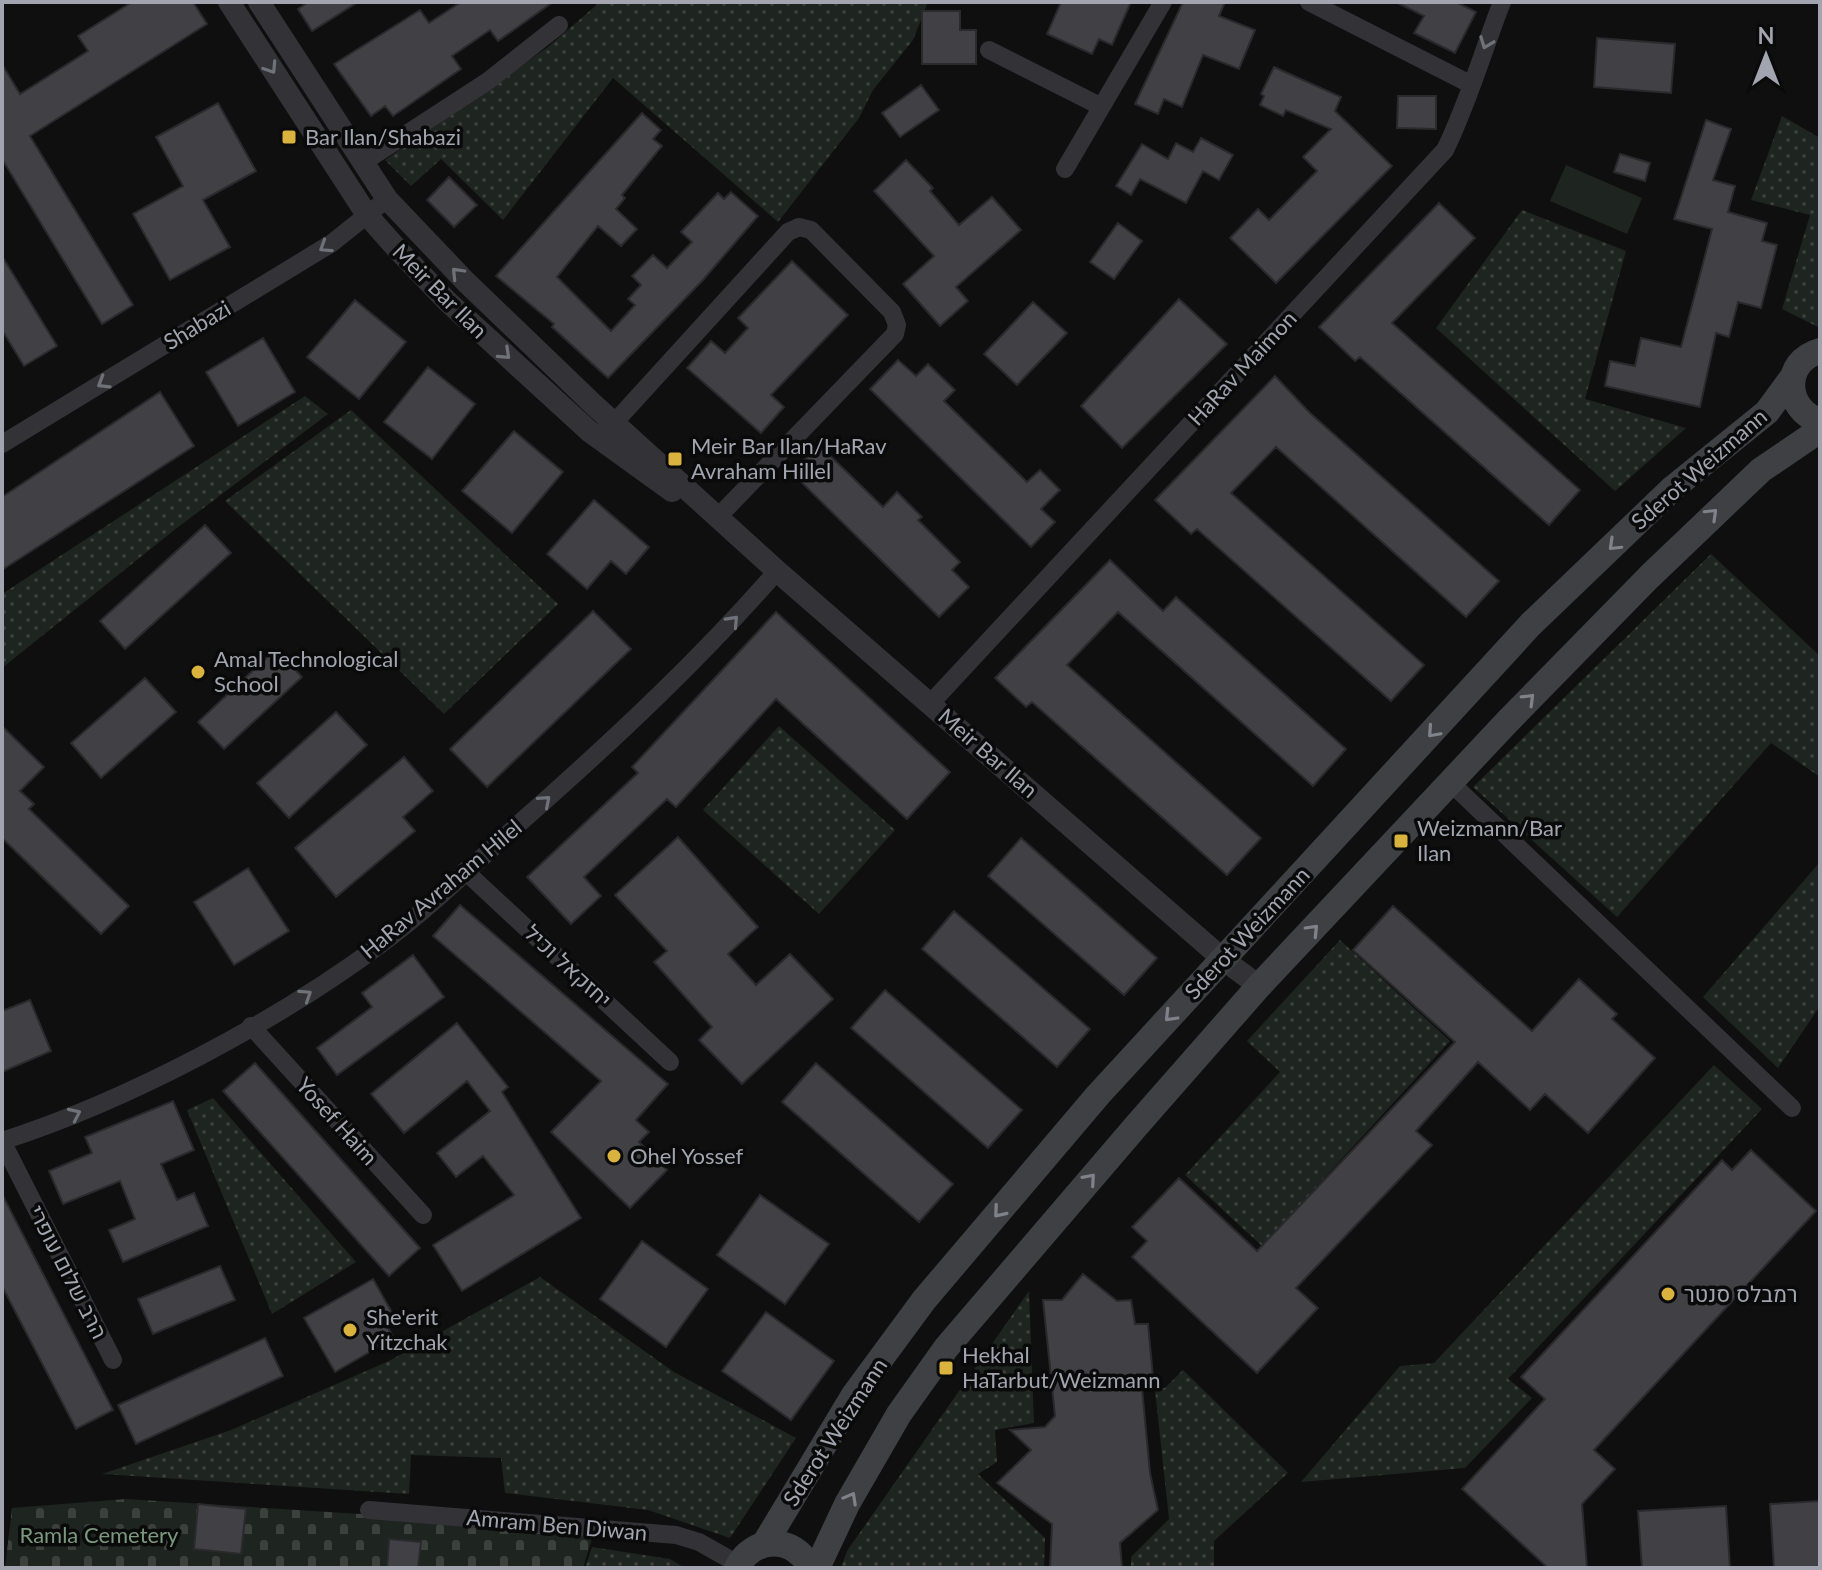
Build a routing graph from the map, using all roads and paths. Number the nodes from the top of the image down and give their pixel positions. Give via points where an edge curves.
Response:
1 (229, 2) edge
2 (259, 2) edge
3 (1163, 2) edge
4 (1309, 2) edge
5 (1502, 2) edge
6 (559, 25) dead end
7 (989, 50) dead end
8 (1470, 84) junction
9 (1100, 106) junction
10 (362, 163) junction
11 (1065, 169) dead end
12 (387, 199) junction
13 (367, 215) junction
14 (1818, 350) edge
15 (1792, 378) junction
16 (1820, 421) edge
17 (614, 423) junction
18 (1820, 430) edge
19 (2, 444) edge
20 (717, 518) junction
21 (777, 571) junction
22 (930, 704) junction
23 (1452, 784) junction
24 (465, 871) junction
25 (1224, 960) junction
26 (1259, 986) junction
27 (251, 1026) junction
28 (670, 1062) dead end
29 (1792, 1108) dead end
30 (2, 1141) edge
31 (423, 1215) dead end
32 (113, 1360) dead end
33 (369, 1510) dead end
34 (765, 1543) junction
35 (738, 1566) edge
36 (810, 1568) edge
37 (817, 1568) edge

1 -> 13 street, Meir Bar Ilan
2 - 10 street, Meir Bar Ilan
3 - 9 street
4 - 8 street
5 -> 8 street, HaRav Maimon
6 - 10 street via 488,81
7 - 9 street
8 - 22 street, HaRav Maimon via 1445,150
9 - 11 street
10 - 12 street, Meir Bar Ilan
12 - 13 street, Shabazi
17 -> 12 street, Meir Bar Ilan
13 -> 19 street, Shabazi via 332,243
13 -> 20 street, Meir Bar Ilan via 447,301 589,431
14 - 15 main road, Sderot Weizmann via 1804,358
15 - 16 main road via 1801,411
15 -> 25 main road, Sderot Weizmann via 1767,412 1673,488 1531,624
17 - 20 street, Meir Bar Ilan
17 - 20 street via 788,232 799,227 811,230 892,312 895,334
23 -> 18 main road, Sderot Weizmann via 1720,507 1781,454
20 - 21 street, Meir Bar Ilan
21 - 22 street, Meir Bar Ilan
24 -> 21 street, HaRav Avraham Hilel via 661,695
22 - 25 street, Meir Bar Ilan
26 -> 23 main road, Sderot Weizmann
23 - 29 street
27 -> 24 street, HaRav Avraham Hilel via 384,942
24 - 28 street, יחזקאל וכיל
25 - 26 street, Meir Bar Ilan
25 -> 34 main road, Sderot Weizmann via 1098,1095 924,1300 854,1395
37 -> 26 main road, Sderot Weizmann via 899,1414 946,1348
30 -> 27 street, HaRav Avraham Hilel via 88,1108
27 - 31 street, Yosef Haim
30 - 32 street, הרב שלום עופרי
33 - 35 street, Amram Ben Diwan via 676,1535 699,1542
34 - 35 main road via 745,1554
34 - 36 main road via 790,1546

